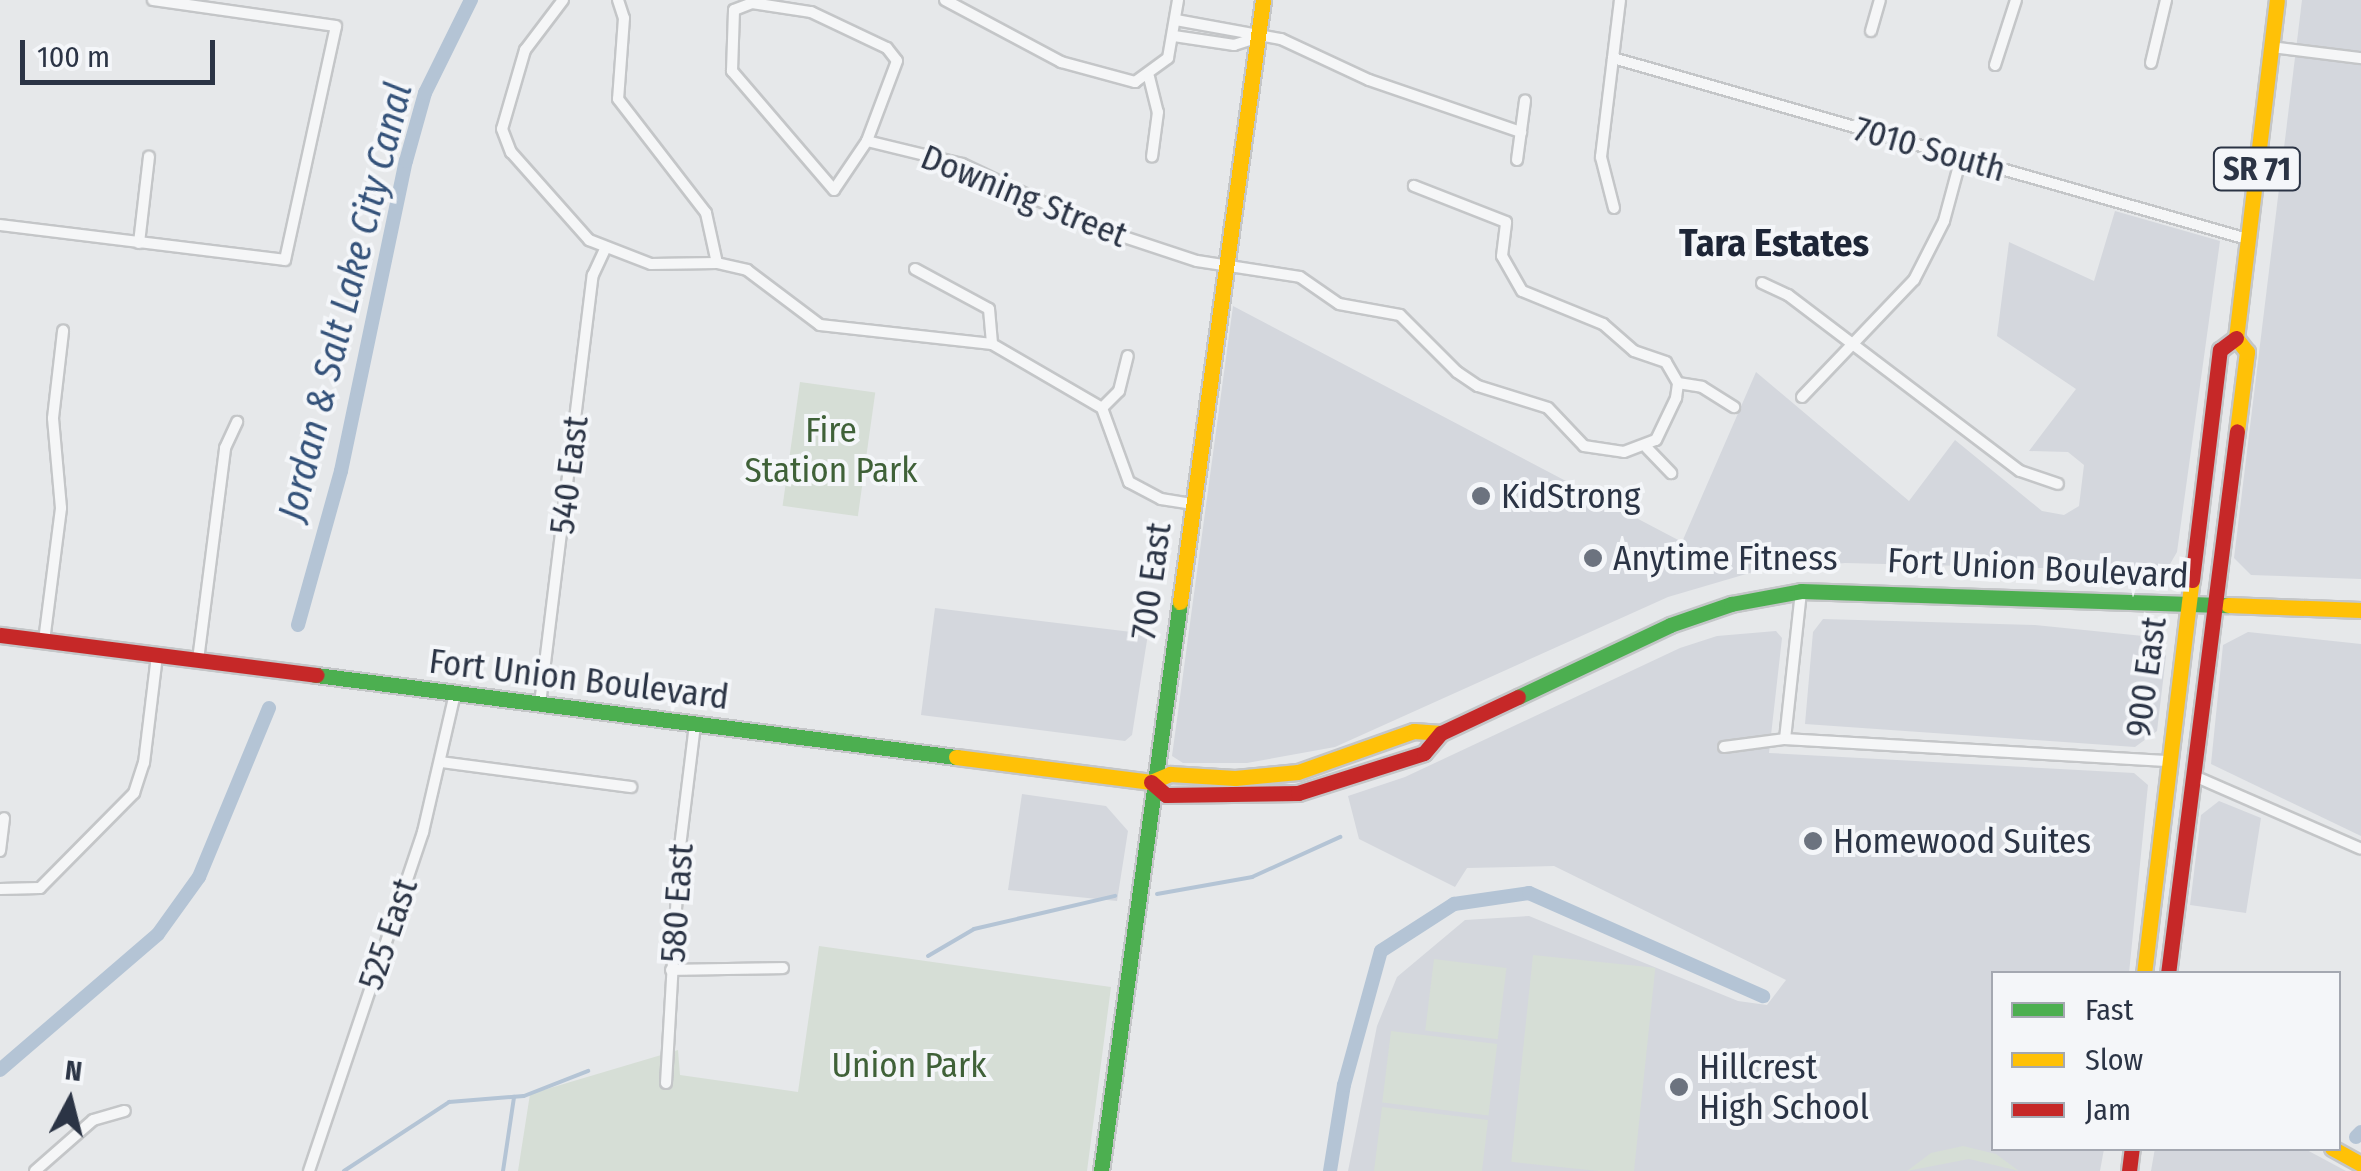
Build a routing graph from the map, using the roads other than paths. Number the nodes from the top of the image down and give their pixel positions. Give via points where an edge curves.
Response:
1 (152, 0) edge
2 (562, 0) edge
3 (618, 0) edge
4 (945, 0) edge
5 (1178, 0) edge
6 (1263, 0) edge
7 (1620, 0) edge
8 (1880, 0) edge
9 (2016, 0) edge
10 (2166, 0) edge
11 (2277, 0) edge
12 (163, 1) edge
13 (1176, 20) junction
14 (1871, 31) dead end
15 (1174, 36) junction
16 (1258, 37) junction
17 (2272, 47) junction
18 (1613, 58) junction
19 (2361, 58) edge
20 (2151, 62) dead end
21 (1995, 65) dead end
22 (1149, 77) junction
23 (1525, 101) dead end
24 (1521, 132) junction
25 (867, 141) junction
26 (1152, 156) dead end
27 (149, 158) dead end
28 (1961, 158) junction
29 (1517, 160) dead end
30 (1414, 186) dead end
31 (1614, 208) dead end
32 (0, 226) edge
33 (2247, 239) junction
34 (139, 243) junction
35 (605, 249) junction
36 (717, 263) junction
37 (1225, 267) junction
38 (915, 269) dead end
39 (1762, 283) dead end
40 (62, 331) dead end
41 (2236, 338) junction
42 (1850, 342) junction
43 (992, 344) junction
44 (1128, 356) dead end
45 (1678, 383) junction
46 (1802, 397) dead end
47 (1734, 407) dead end
48 (1102, 408) junction
49 (236, 422) dead end
50 (1647, 448) junction
51 (1672, 473) dead end
52 (2058, 484) dead end
53 (1192, 504) junction
54 (1801, 591) junction
55 (2186, 605) junction
56 (2214, 606) junction
57 (2361, 610) edge
58 (0, 635) edge
59 (44, 641) junction
60 (157, 655) junction
61 (198, 660) junction
62 (454, 693) junction
63 (540, 704) junction
64 (695, 724) junction
65 (1441, 733) junction
66 (1785, 739) junction
67 (1724, 747) dead end
68 (2165, 761) junction
69 (441, 762) junction
70 (2192, 775) junction
71 (1151, 782) junction
72 (631, 787) dead end
73 (4, 818) dead end
74 (2361, 849) edge
75 (0, 851) edge
76 (0, 888) edge
77 (783, 968) dead end
78 (672, 970) junction
79 (2144, 971) edge
80 (2168, 971) edge
81 (666, 1083) dead end
82 (126, 1111) dead end
83 (2337, 1151) edge
84 (2361, 1164) edge
85 (35, 1171) edge
86 (309, 1171) edge
87 (1101, 1171) edge

1 - 12 street
2 - 35 street via 525,50 502,129 527,171 576,228
3 - 36 street via 624,18 618,99 706,214
4 - 22 street via 1091,74 1122,82
5 - 13 street
6 - 16 main road, 700 East
7 - 18 street
8 - 14 street
9 - 21 street
10 - 20 street
11 - 17 main road, 900 East / SR 71
12 - 34 street via 336,26 285,260
13 - 15 street
13 - 16 street
15 - 16 street via 1234,45
15 - 22 street via 1168,58
16 - 24 street via 1281,39 1369,80
16 - 37 main road, 700 East
17 - 19 street
17 - 33 main road, 900 East / SR 71
18 - 28 street, 7010 South
18 - 31 street via 1600,170
22 - 26 street via 1158,112
23 - 24 street
24 - 29 street
25 - 25 street via 842,186 826,187 732,70 737,4 804,10 893,54 896,78
25 - 37 street, Downing Street via 962,164 1097,228
27 - 34 street
28 - 33 street, 7010 South
28 - 42 street via 1944,222 1914,280
30 - 45 street via 1506,222 1502,256 1522,291 1603,324 1634,351 1666,362
32 - 34 street
33 - 41 main road, 900 East / SR 71
35 - 36 street via 651,264
35 - 63 street, 540 East via 593,275
36 - 43 street via 761,277 793,310 820,325
37 - 50 street, Downing Street via 1284,273 1339,304 1400,315 1457,372 1478,386 1548,408 1584,446
37 - 53 main road, 700 East
38 - 43 street via 988,309
39 - 42 street
40 - 59 street via 53,418 61,508
41 - 55 main road, 900 East / SR 71 via 2220,350
41 - 56 main road, 900 East / SR 71 via 2247,352
42 - 46 street
42 - 52 street via 2020,470
43 - 48 street
44 - 48 street via 1119,391
45 - 47 street via 1702,387
45 - 50 street via 1661,432
48 - 53 street via 1129,482 1161,499
49 - 61 street via 225,448
50 - 51 street
53 - 71 main road, 700 East
54 - 55 main road, Fort Union Boulevard
54 - 65 main road, Fort Union Boulevard via 1670,625
54 - 66 street
55 - 56 main road, Fort Union Boulevard
55 - 68 main road, 900 East / SR 71
56 - 57 main road, Fort Union Boulevard
56 - 70 main road, 900 East / SR 71
58 - 59 main road, Fort Union Boulevard
59 - 60 main road, Fort Union Boulevard
60 - 61 main road, Fort Union Boulevard
60 - 76 street via 134,793 40,888
61 - 62 main road, Fort Union Boulevard
62 - 63 main road, Fort Union Boulevard
62 - 69 street, 525 East
63 - 64 main road, Fort Union Boulevard
64 - 71 main road, Fort Union Boulevard
64 - 78 street, 580 East
65 - 71 main road, Fort Union Boulevard via 1414,731 1298,772 1235,778 1170,774
65 - 71 main road, Fort Union Boulevard via 1424,754 1298,793 1195,798 1166,795
66 - 67 street
66 - 68 street
68 - 79 main road, 900 East / SR 71
69 - 72 street
69 - 86 street, 525 East
70 - 74 street
70 - 80 main road, 900 East / SR 71
71 - 87 main road, 700 East
73 - 75 street
77 - 78 street
78 - 81 street, 580 East
82 - 85 street via 93,1120
83 - 84 main road

